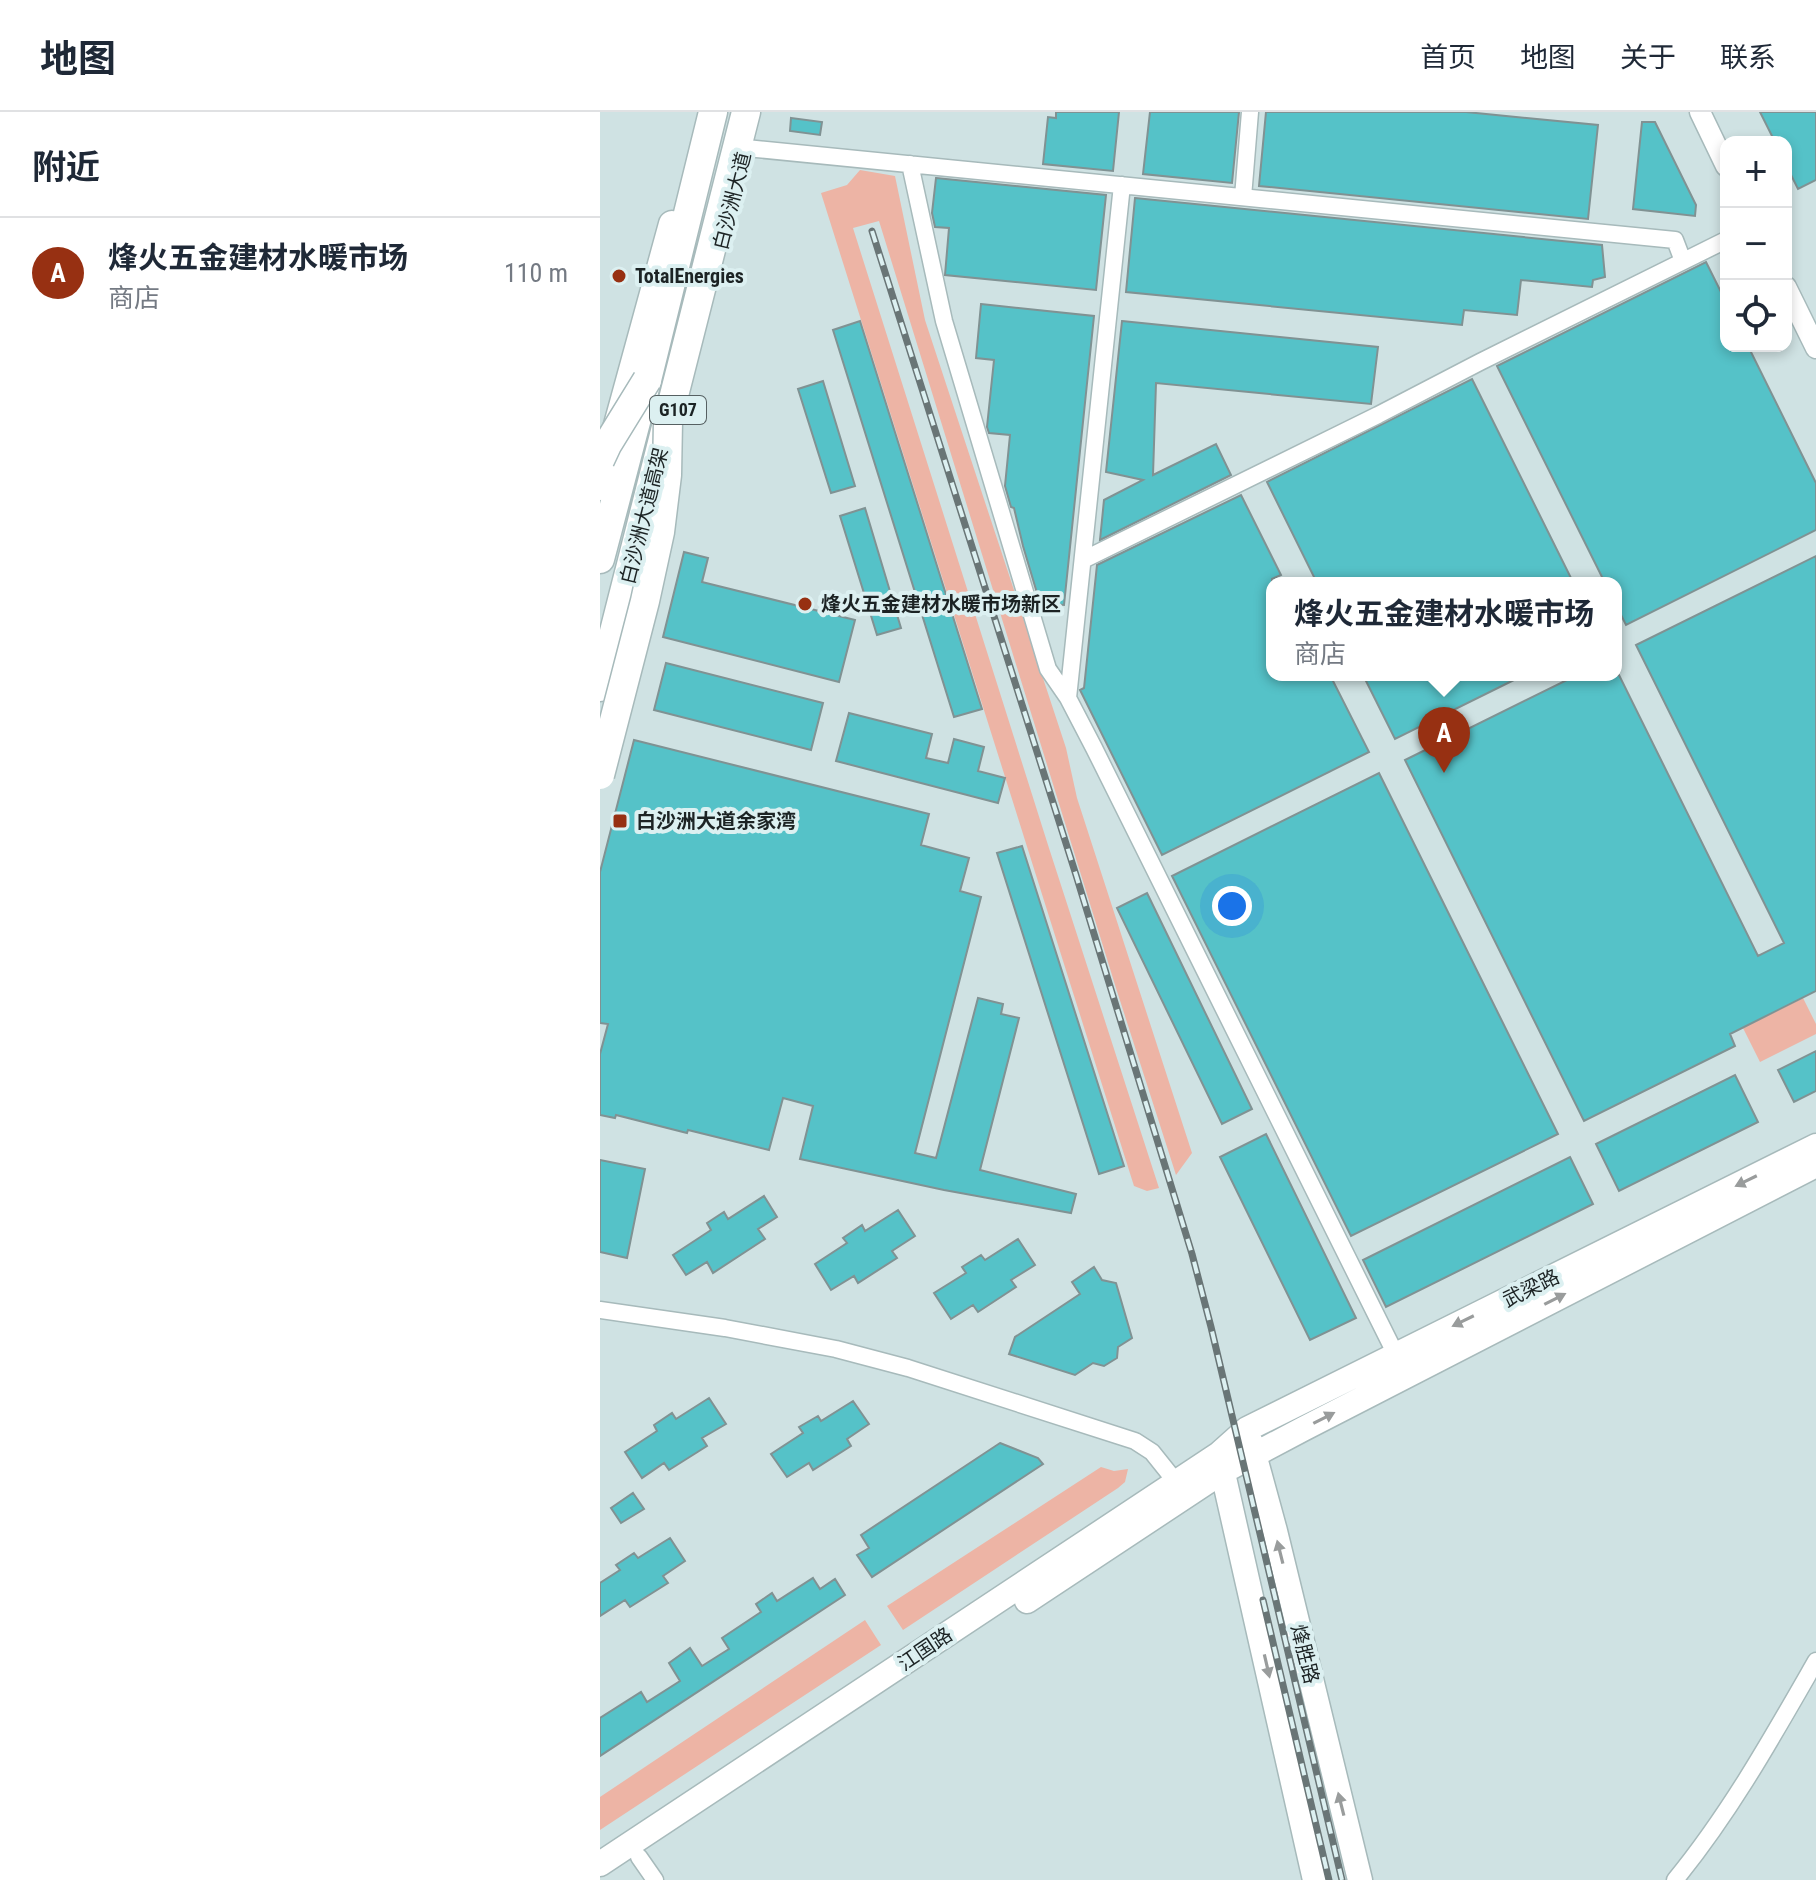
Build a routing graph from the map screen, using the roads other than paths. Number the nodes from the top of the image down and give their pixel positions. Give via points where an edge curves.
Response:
1 (702, 112) edge
2 (713, 112) edge
3 (746, 112) edge
4 (754, 112) edge
5 (1250, 112) edge
6 (1700, 112) edge
7 (746, 148) junction
8 (1720, 154) edge
9 (910, 164) junction
10 (1122, 185) junction
11 (1243, 197) junction
12 (1720, 243) edge
13 (1683, 261) junction
14 (1792, 299) edge
15 (1816, 348) edge
16 (647, 380) junction
17 (668, 421) junction
18 (600, 460) edge
19 (600, 487) edge
20 (600, 559) edge
21 (1083, 560) junction
22 (600, 687) edge
23 (1068, 698) junction
24 (600, 707) edge
25 (600, 775) edge
26 (1816, 1146) edge
27 (1816, 1165) edge
28 (600, 1310) edge
29 (1401, 1365) junction
30 (1247, 1429) junction
31 (1255, 1455) junction
32 (1221, 1463) junction
33 (1176, 1482) junction
34 (1816, 1661) edge
35 (639, 1857) junction
36 (600, 1864) edge
37 (605, 1880) edge
38 (655, 1880) edge
39 (1315, 1880) edge
40 (1360, 1880) edge
41 (1675, 1880) edge

1 - 19 main road, G107
2 - 16 highway, 白沙洲大道高架
3 - 17 highway, 白沙洲大道高架
4 - 7 main road, 白沙洲大道 / G107
5 - 11 street
6 - 8 street
7 - 9 street
7 - 24 main road, 白沙洲大道 / G107
9 - 10 street
9 - 23 street via 956,364 1048,669
10 - 11 street
10 - 21 street
11 - 13 street via 1675,240
12 - 13 street
13 - 21 street
14 - 15 street
16 - 18 highway, bridge
16 - 20 highway, 白沙洲大道高架, bridge
17 - 22 highway, 白沙洲大道高架, bridge
17 - 25 highway, bridge via 660,532
21 - 23 street
23 - 29 street
26 -> 29 main road, 武梁路
29 -> 27 main road, 武梁路
28 - 33 street via 709,1325 908,1368 1135,1441 1152,1452
29 - 30 main road, 武梁路
31 -> 29 main road, 武梁路
30 - 31 main road, 烽胜路
30 - 32 main road, 江国路
31 - 32 main road, 江国路
40 -> 31 main road, 烽胜路
32 - 33 main road, 江国路
32 - 35 main road, 江国路
32 -> 39 main road, 烽胜路
33 - 36 main road, 江国路
34 - 41 street via 1706,1842
35 - 37 main road, 江国路
35 - 38 street

